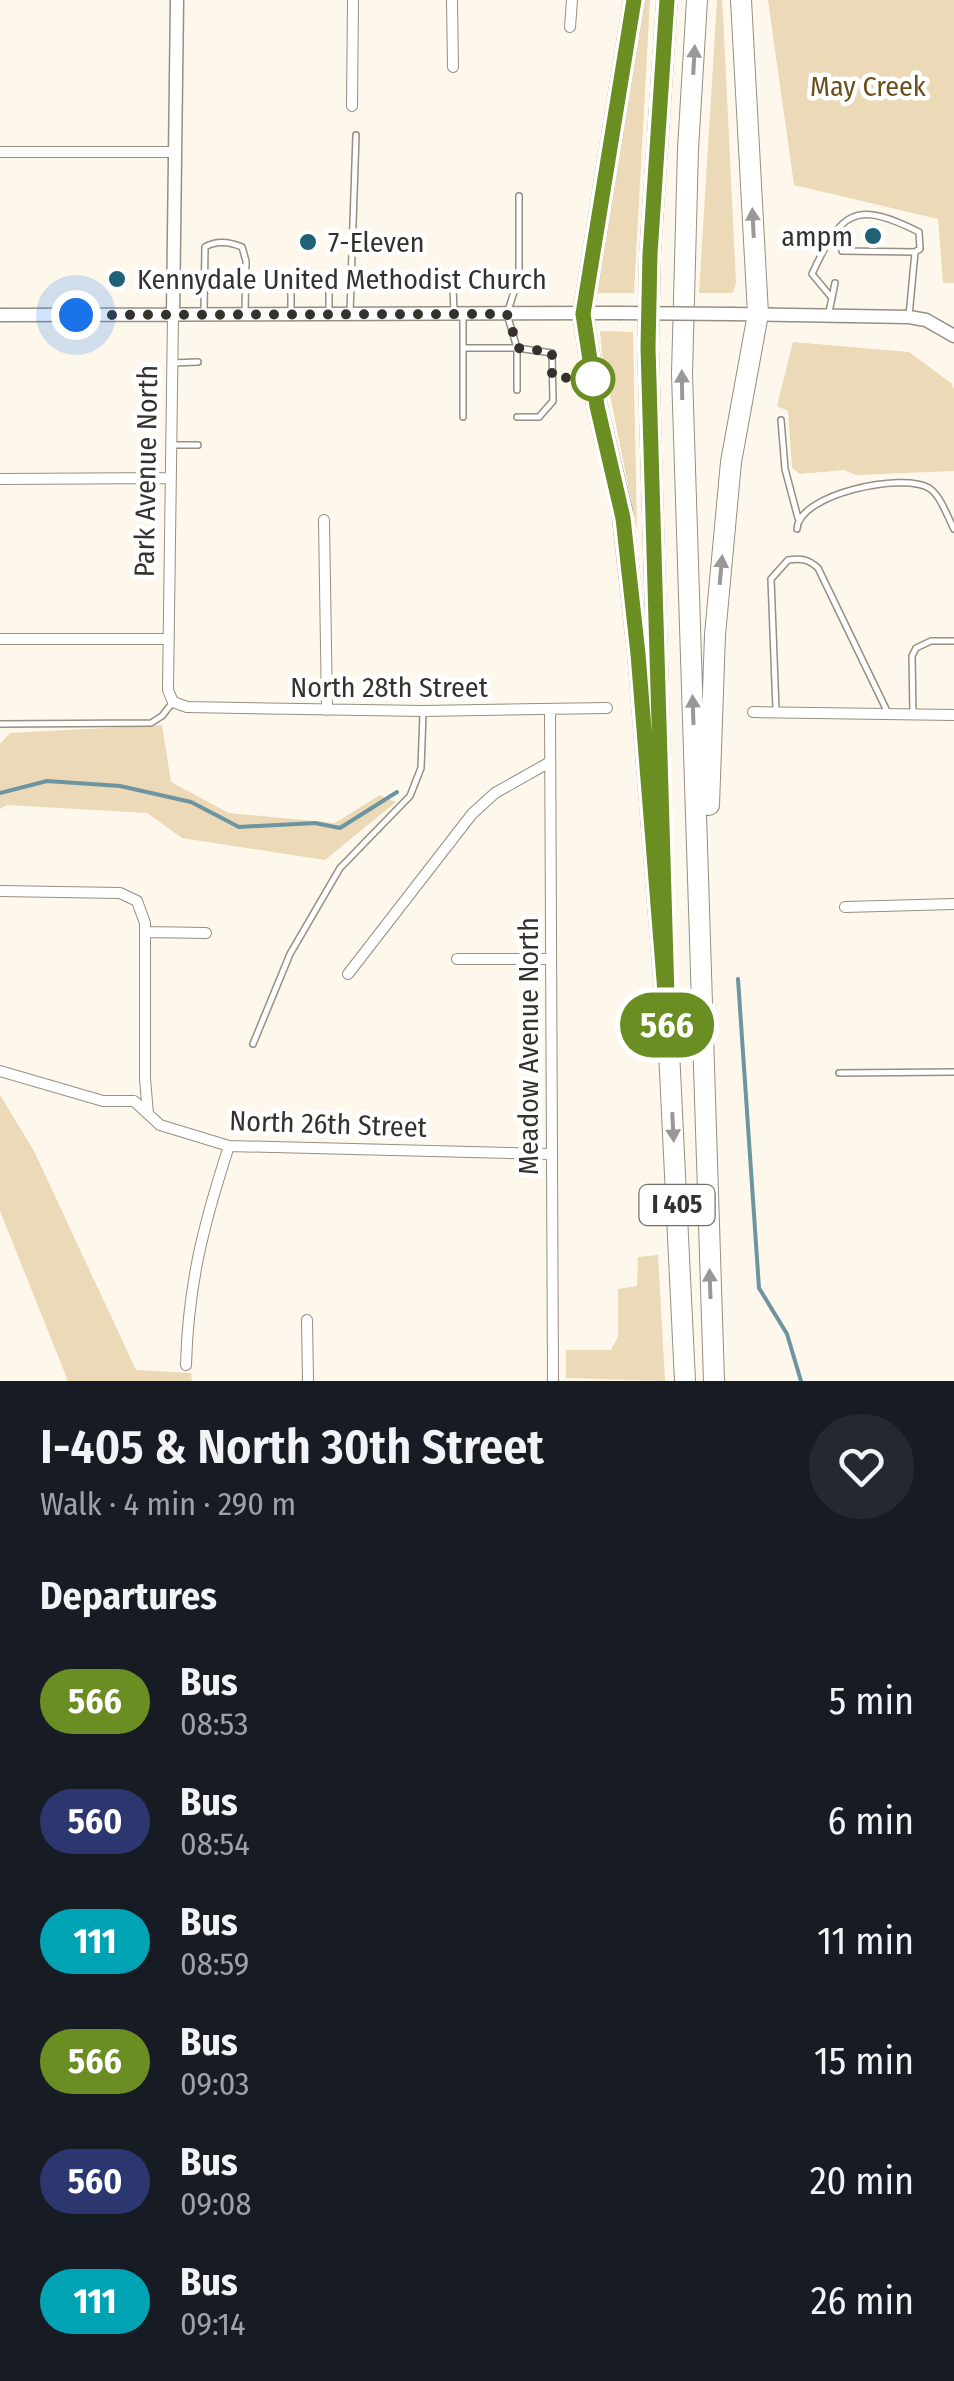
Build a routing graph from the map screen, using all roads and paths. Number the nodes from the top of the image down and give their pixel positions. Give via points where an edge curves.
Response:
1 (177, 0) edge
2 (353, 0) edge
3 (452, 0) edge
4 (572, 0) edge
5 (634, 0) edge
6 (667, 0) edge
7 (698, 0) edge
8 (742, 0) edge
9 (570, 27) dead end
10 (453, 68) dead end
11 (352, 106) dead end
12 (356, 135) dead end
13 (0, 152) edge
14 (175, 152) junction
15 (518, 196) dead end
16 (842, 251) dead end
17 (915, 252) junction
18 (329, 275) dead end
19 (291, 276) dead end
20 (835, 283) dead end
21 (453, 288) dead end
22 (832, 298) junction
23 (458, 314) junction
24 (507, 314) junction
25 (583, 314) junction
26 (758, 314) junction
27 (0, 315) edge
28 (173, 315) junction
29 (204, 315) junction
30 (244, 315) junction
31 (291, 315) junction
32 (329, 315) junction
33 (350, 315) junction
34 (829, 315) junction
35 (909, 317) junction
36 (954, 336) edge
37 (463, 348) junction
38 (518, 348) junction
39 (198, 362) dead end
40 (172, 363) junction
41 (518, 390) dead end
42 (463, 417) dead end
43 (518, 417) dead end
44 (781, 420) dead end
45 (198, 445) dead end
46 (171, 446) junction
47 (171, 478) junction
48 (0, 479) edge
49 (798, 518) junction
50 (324, 520) dead end
51 (798, 528) dead end
52 (954, 528) edge
53 (0, 640) edge
54 (169, 640) junction
55 (954, 641) edge
56 (173, 702) junction
57 (607, 708) dead end
58 (328, 710) junction
59 (550, 710) junction
60 (423, 711) junction
61 (753, 712) dead end
62 (776, 712) junction
63 (888, 714) junction
64 (913, 714) junction
65 (954, 715) edge
66 (0, 724) edge
67 (550, 762) junction
68 (0, 890) edge
69 (954, 904) edge
70 (845, 907) dead end
71 (145, 932) junction
72 (206, 932) dead end
73 (457, 959) dead end
74 (550, 959) junction
75 (348, 974) dead end
76 (668, 1030) junction
77 (253, 1044) dead end
78 (0, 1071) edge
79 (954, 1072) edge
80 (839, 1073) dead end
81 (148, 1115) junction
82 (704, 1122) junction
83 (229, 1146) junction
84 (551, 1154) junction
85 (308, 1320) dead end
86 (186, 1365) dead end
87 (308, 1381) edge
88 (554, 1381) edge
89 (685, 1381) edge
90 (714, 1381) edge

1 - 14 street, Park Avenue North
2 - 11 street
3 - 10 street
4 - 9 street
5 - 25 highway
6 - 76 highway, I 405 via 648,347
82 -> 7 highway, I 405 via 682,374
26 -> 8 highway
12 - 33 lane
13 - 14 street
14 - 28 street, Park Avenue North
15 - 24 lane via 519,276
16 - 17 lane
17 - 22 lane via 919,232 874,214 849,218 827,240 812,274
17 - 35 lane
18 - 32 lane
19 - 31 lane
20 - 22 lane
21 - 23 lane
22 - 34 lane
23 - 24 street
23 - 33 street
23 - 37 lane
24 - 25 street
24 - 38 lane
25 - 26 street, bridge
25 - 76 highway via 623,518
26 - 34 street
82 -> 26 highway via 715,635 732,462
27 - 28 street
28 - 29 street
28 - 40 street, Park Avenue North
29 - 30 street
29 - 30 lane via 204,248 231,242 246,261
30 - 31 street
31 - 32 street
32 - 33 street
34 - 35 street
35 - 36 street
37 - 38 lane
37 - 42 lane
38 - 41 lane
38 - 43 lane via 552,352 553,401 539,417
39 - 40 lane
40 - 46 street, Park Avenue North
44 - 49 lane via 784,469
45 - 46 lane
46 - 47 street, Park Avenue North
47 - 48 street
47 - 54 street, Park Avenue North
49 - 51 lane
49 - 52 lane via 804,509 858,486 919,484 935,493
50 - 58 street
53 - 54 street
54 - 56 street, Park Avenue North
55 - 64 lane via 916,648
56 - 58 street, North 28th Street
56 - 66 lane via 151,723
57 - 59 street, North 28th Street
58 - 60 street, North 28th Street
59 - 60 street, North 28th Street
59 - 67 street, Meadow Avenue North
60 - 77 lane via 421,768 410,796 340,868 290,954
61 - 62 street
62 - 63 street
62 - 63 lane via 771,579 798,558 818,568
63 - 64 street
64 - 65 street
67 - 74 street, Meadow Avenue North
67 - 75 street via 472,814
68 - 71 street via 120,893 137,901
69 - 70 street
71 - 72 street
71 - 81 street
73 - 74 street
74 - 84 street, Meadow Avenue North
76 -> 89 highway, I 405
78 - 81 street, North 26th Street via 103,1101 134,1101
79 - 80 lane
81 - 83 street, North 26th Street via 160,1125
90 -> 82 highway, I 405
83 - 84 street, North 26th Street
83 - 86 street via 190,1290
84 - 88 street, Meadow Avenue North
85 - 87 street

